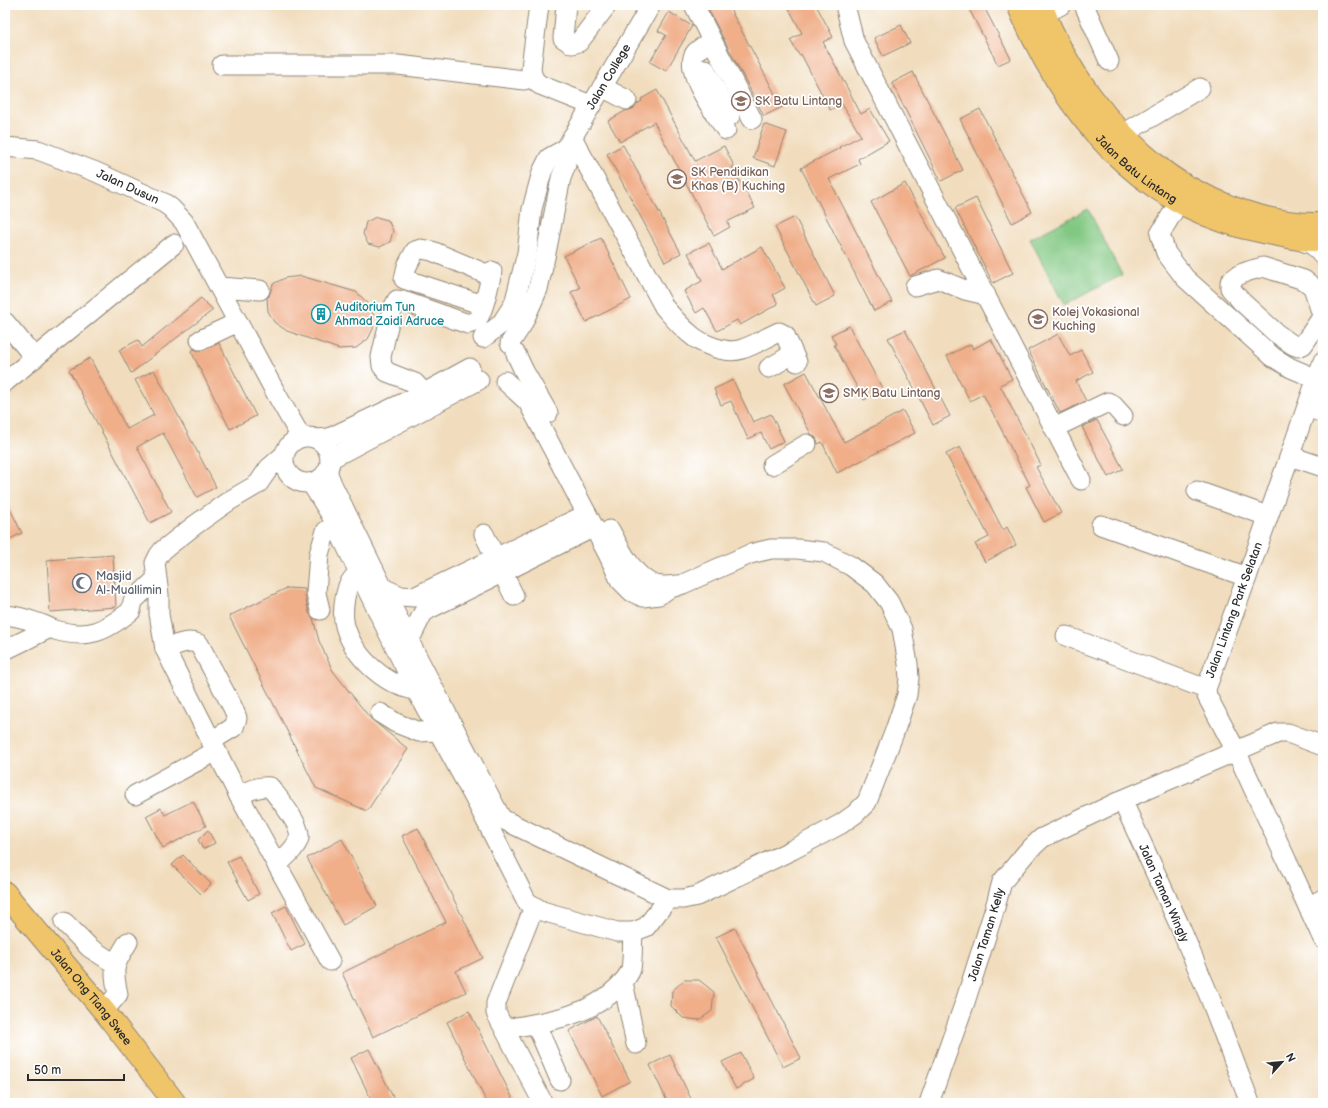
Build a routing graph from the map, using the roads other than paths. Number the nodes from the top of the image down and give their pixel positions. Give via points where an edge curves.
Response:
1 (539, 5) edge
2 (566, 5) edge
3 (607, 5) edge
4 (651, 5) edge
5 (694, 5) edge
6 (845, 5) edge
7 (1018, 5) edge
8 (1084, 5) edge
9 (1049, 8) edge
10 (712, 41) junction
11 (1109, 61) dead end
12 (222, 65) dead end
13 (532, 76) junction
14 (602, 87) junction
15 (1200, 88) dead end
16 (628, 100) dead end
17 (591, 105) junction
18 (752, 119) dead end
19 (728, 123) dead end
20 (1123, 134) junction
21 (569, 143) junction
22 (5, 147) edge
23 (1179, 202) junction
24 (1323, 224) edge
25 (1292, 238) junction
26 (1323, 240) edge
27 (174, 244) dead end
28 (1323, 256) edge
29 (404, 279) junction
30 (216, 281) junction
31 (1318, 285) edge
32 (915, 286) dead end
33 (260, 290) dead end
34 (986, 296) junction
35 (397, 300) junction
36 (483, 304) junction
37 (5, 322) edge
38 (238, 322) junction
39 (483, 338) junction
40 (200, 340) dead end
41 (513, 348) junction
42 (35, 358) junction
43 (769, 368) dead end
44 (1321, 371) edge
45 (475, 374) junction
46 (505, 381) junction
47 (5, 382) edge
48 (424, 393) junction
49 (1315, 410) edge
50 (1123, 416) dead end
51 (1054, 428) junction
52 (297, 444) junction
53 (807, 444) dead end
54 (1290, 456) junction
55 (772, 464) dead end
56 (328, 465) junction
57 (1323, 467) edge
58 (291, 477) junction
59 (1081, 480) dead end
60 (311, 483) junction
61 (258, 484) junction
62 (1197, 491) dead end
63 (1268, 516) junction
64 (591, 520) junction
65 (335, 525) junction
66 (1101, 525) dead end
67 (484, 534) dead end
68 (500, 565) junction
69 (359, 571) junction
70 (1247, 577) junction
71 (156, 579) junction
72 (683, 584) junction
73 (383, 588) junction
74 (514, 596) dead end
75 (320, 610) dead end
76 (5, 615) edge
77 (50, 628) junction
78 (1066, 636) dead end
79 (409, 641) junction
80 (165, 649) junction
81 (5, 650) edge
82 (424, 688) junction
83 (1206, 689) junction
84 (380, 713) dead end
85 (438, 731) junction
86 (214, 746) junction
87 (1323, 746) edge
88 (1236, 751) junction
89 (135, 795) dead end
90 (239, 796) junction
91 (476, 800) junction
92 (1122, 800) junction
93 (502, 819) junction
94 (837, 840) dead end
95 (796, 861) dead end
96 (277, 865) junction
97 (5, 893) edge
98 (668, 899) junction
99 (1315, 903) edge
100 (534, 907) junction
101 (64, 922) dead end
102 (633, 932) junction
103 (1323, 939) edge
104 (128, 942) dead end
105 (330, 962) dead end
106 (115, 964) junction
107 (623, 982) junction
108 (104, 1011) junction
109 (536, 1024) junction
110 (505, 1029) junction
111 (636, 1044) dead end
112 (560, 1080) dead end
113 (175, 1103) edge
114 (542, 1103) edge
115 (929, 1103) edge
116 (1250, 1103) edge

1 - 13 street
2 - 3 street via 563,38 572,44 579,42
4 - 14 street, Jalan College
5 - 10 street
6 - 34 street via 854,41
7 - 23 main road, Jalan Batu Lintang via 1047,66 1093,131 1126,165
8 - 11 street
9 - 20 main road, Jalan Batu Lintang via 1071,67
10 - 18 street
10 - 19 street via 695,52
12 - 13 street via 398,65 524,80
13 - 17 street via 540,85
14 - 16 street
14 - 17 street, Jalan College
15 - 20 street
17 - 21 street, Jalan College
20 - 24 main road, Jalan Batu Lintang via 1162,170 1191,189 1221,203 1250,214 1277,220
21 - 39 street via 549,158 542,172 532,209 527,253 514,304 501,324
21 - 41 street via 538,289
21 - 43 street via 664,307 676,321 691,336 724,351 741,350 779,332 785,335 795,358
22 - 30 street, Jalan Dusun via 38,150 96,172 172,208 184,222
23 - 25 main road, Jalan Batu Lintang via 1246,229
23 - 44 street via 1160,234 1166,253 1185,278 1273,357 1291,368
25 - 26 main road, Jalan Batu Lintang
25 - 28 street via 1314,245
27 - 42 street
29 - 35 street
29 - 36 street
29 - 36 street via 415,251 432,251 492,274
30 - 33 street
30 - 38 street, Jalan Dusun
31 - 31 street via 1263,267 1237,276 1230,282 1230,288 1242,302 1276,333 1298,347 1307,341 1322,315
32 - 34 street via 938,279
34 - 51 street
35 - 36 street via 468,324 476,321
35 - 48 street via 381,357 382,366 387,372 415,383
37 - 42 street
38 - 40 street
38 - 52 street, Jalan Dusun via 278,397 286,426
39 - 41 street via 497,336
39 - 45 street via 475,344 469,360
41 - 46 street via 516,366
41 - 72 street via 625,557 643,579 656,585
42 - 47 street
44 - 49 street, Jalan Lintang Park Selatan
45 - 46 street via 485,383
45 - 48 street
45 - 56 street
46 - 64 street via 528,402
48 - 52 street via 329,438
49 - 54 street, Jalan Lintang Park Selatan
50 - 51 street via 1108,402
51 - 59 street
52 - 56 street via 326,447
52 - 58 street via 285,467
52 - 61 street via 269,468
53 - 55 street
54 - 57 street
54 - 63 street, Jalan Lintang Park Selatan
56 - 60 street via 323,476
56 - 73 street
58 - 60 street via 297,481
58 - 61 street via 276,483
60 - 65 street
61 - 71 street via 218,509 163,550 155,563
62 - 63 street
63 - 70 street, Jalan Lintang Park Selatan
64 - 68 street
64 - 72 street via 620,580 632,592 650,597
65 - 69 street
65 - 75 street via 326,531 319,554 316,593
66 - 70 street
67 - 68 street
68 - 73 street via 414,597 401,596
68 - 74 street
68 - 79 street via 423,613
69 - 82 street
69 - 82 street via 348,585 345,599 345,625 353,643 362,658 380,674 398,684
70 - 83 street, Jalan Lintang Park Selatan
71 - 77 street via 133,601 131,611 94,633 79,634
71 - 80 street
72 - 98 street via 750,554 771,549 824,552 851,566 875,584 889,602 902,629 909,678 894,733 867,802 855,814 792,850 698,896
73 - 79 street
76 - 77 street
77 - 81 street
78 - 83 street
79 - 82 street
80 - 86 street
80 - 86 street via 193,641 199,644 233,708 237,718 234,727
82 - 85 street
82 - 93 street
83 - 88 street, Jalan Lintang Park Selatan via 1207,696
84 - 85 street via 419,732
85 - 91 street
86 - 89 street
86 - 90 street
87 - 88 street via 1288,733 1278,733
88 - 92 street
88 - 99 street, Jalan Lintang Park Selatan
90 - 96 street
90 - 96 street via 262,786 270,787 291,816 300,834 299,840
91 - 93 street
91 - 100 street via 527,902
92 - 115 street, Jalan Taman Kelly via 1042,838 1026,852 1002,882 965,1002
92 - 116 street, Jalan Taman Wingly via 1178,922
93 - 98 street
94 - 95 street
96 - 105 street
97 - 108 main road, Jalan Ong Tiang Swee
98 - 102 street via 646,927
99 - 103 street, Jalan Lintang Park Selatan
100 - 102 street via 617,932
100 - 110 street via 496,1003 496,1013
101 - 106 street via 90,948
102 - 107 street via 631,970
104 - 106 street
106 - 108 street via 118,994
107 - 109 street via 610,996 584,1010
107 - 111 street
108 - 113 main road, Jalan Ong Tiang Swee
109 - 110 street
109 - 112 street
110 - 114 street

